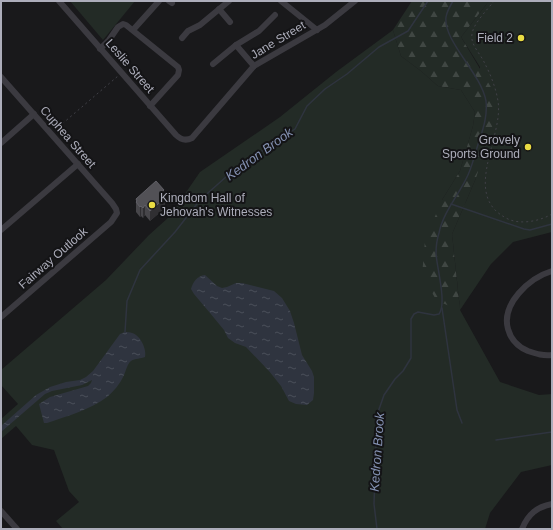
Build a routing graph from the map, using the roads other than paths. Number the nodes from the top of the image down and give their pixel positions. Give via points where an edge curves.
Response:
1 (59, 1) edge
2 (159, 1) edge
3 (229, 1) edge
4 (281, 1) edge
5 (355, 1) edge
6 (219, 9) junction
7 (275, 15) dead end
8 (230, 22) dead end
9 (133, 30) junction
10 (316, 30) junction
11 (182, 38) dead end
12 (236, 45) junction
13 (100, 49) junction
14 (213, 64) dead end
15 (254, 66) junction
16 (1, 77) edge
17 (150, 106) junction
18 (34, 114) junction
19 (188, 140) joint
20 (1, 143) edge
21 (78, 164) junction
22 (117, 213) joint
23 (1, 230) edge
24 (552, 271) edge
25 (1, 317) edge
26 (552, 355) edge
27 (552, 504) edge
28 (1, 510) edge
29 (17, 529) edge
30 (522, 529) edge

1 - 13 street, Leslie Street
2 - 9 street
3 - 6 street
4 - 10 street
5 - 10 street, Jane Street
6 - 8 street
6 - 11 street
7 - 12 street via 259,31
9 - 13 street via 121,25
9 - 17 street via 179,70 178,75
10 - 15 street, Jane Street
12 - 14 street
12 - 15 street
13 - 17 street, Leslie Street
15 - 19 street, Jane Street
16 - 18 street, Cuphea Street
17 - 19 street, Leslie Street via 176,135
18 - 20 street
18 - 21 street, Cuphea Street
21 - 22 street, Cuphea Street via 112,203
21 - 23 street
22 - 25 street, Fairway Outlook via 111,222
24 - 26 street via 527,284 512,303 506,323 510,337 520,348 542,356
27 - 30 street via 540,507 525,521
28 - 29 street

